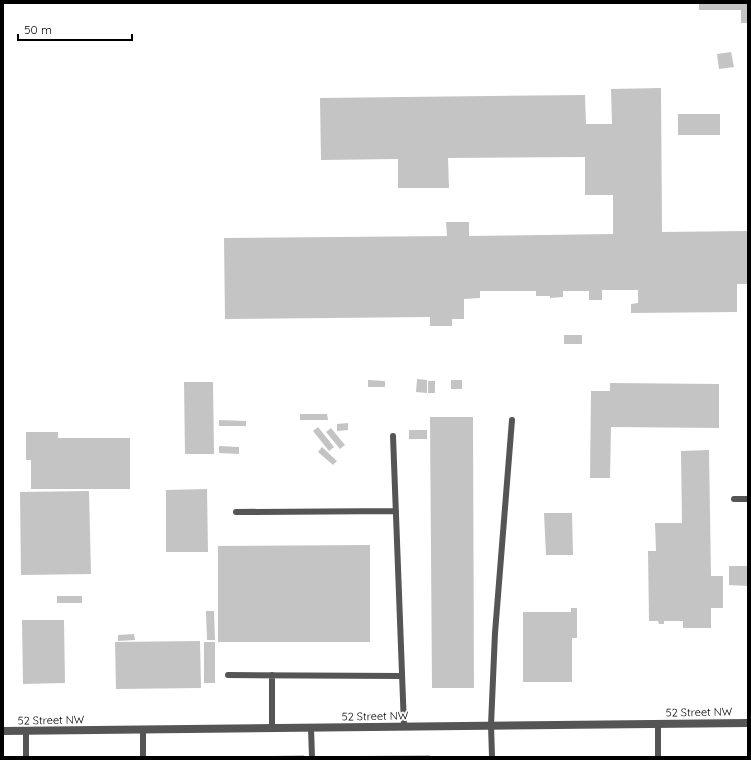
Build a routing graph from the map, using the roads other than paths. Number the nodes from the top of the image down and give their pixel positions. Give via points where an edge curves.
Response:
1 (512, 420) dead end
2 (393, 436) dead end
3 (748, 499) edge
4 (734, 500) dead end
5 (396, 511) junction
6 (236, 512) dead end
7 (228, 675) dead end
8 (272, 675) junction
9 (402, 676) junction
10 (748, 723) edge
11 (658, 724) junction
12 (491, 725) junction
13 (404, 726) junction
14 (272, 728) junction
15 (311, 728) junction
16 (143, 730) junction
17 (3, 731) edge
18 (26, 731) junction
19 (26, 757) edge
20 (143, 757) edge
21 (312, 757) edge
22 (492, 757) edge
23 (658, 757) edge

1 - 12 lane via 495,633
2 - 5 lane
3 - 4 lane
5 - 6 lane
5 - 9 lane
7 - 8 lane
8 - 9 lane
8 - 14 lane
9 - 13 lane
10 - 11 street, 52 Street NW
11 - 12 street, 52 Street NW
11 - 23 lane
12 - 13 street, 52 Street NW
12 - 22 lane
13 - 15 street, 52 Street NW
14 - 15 street, 52 Street NW
14 - 16 street, 52 Street NW
15 - 21 lane
16 - 18 street, 52 Street NW
16 - 20 lane
17 - 18 street, 52 Street NW
18 - 19 lane

